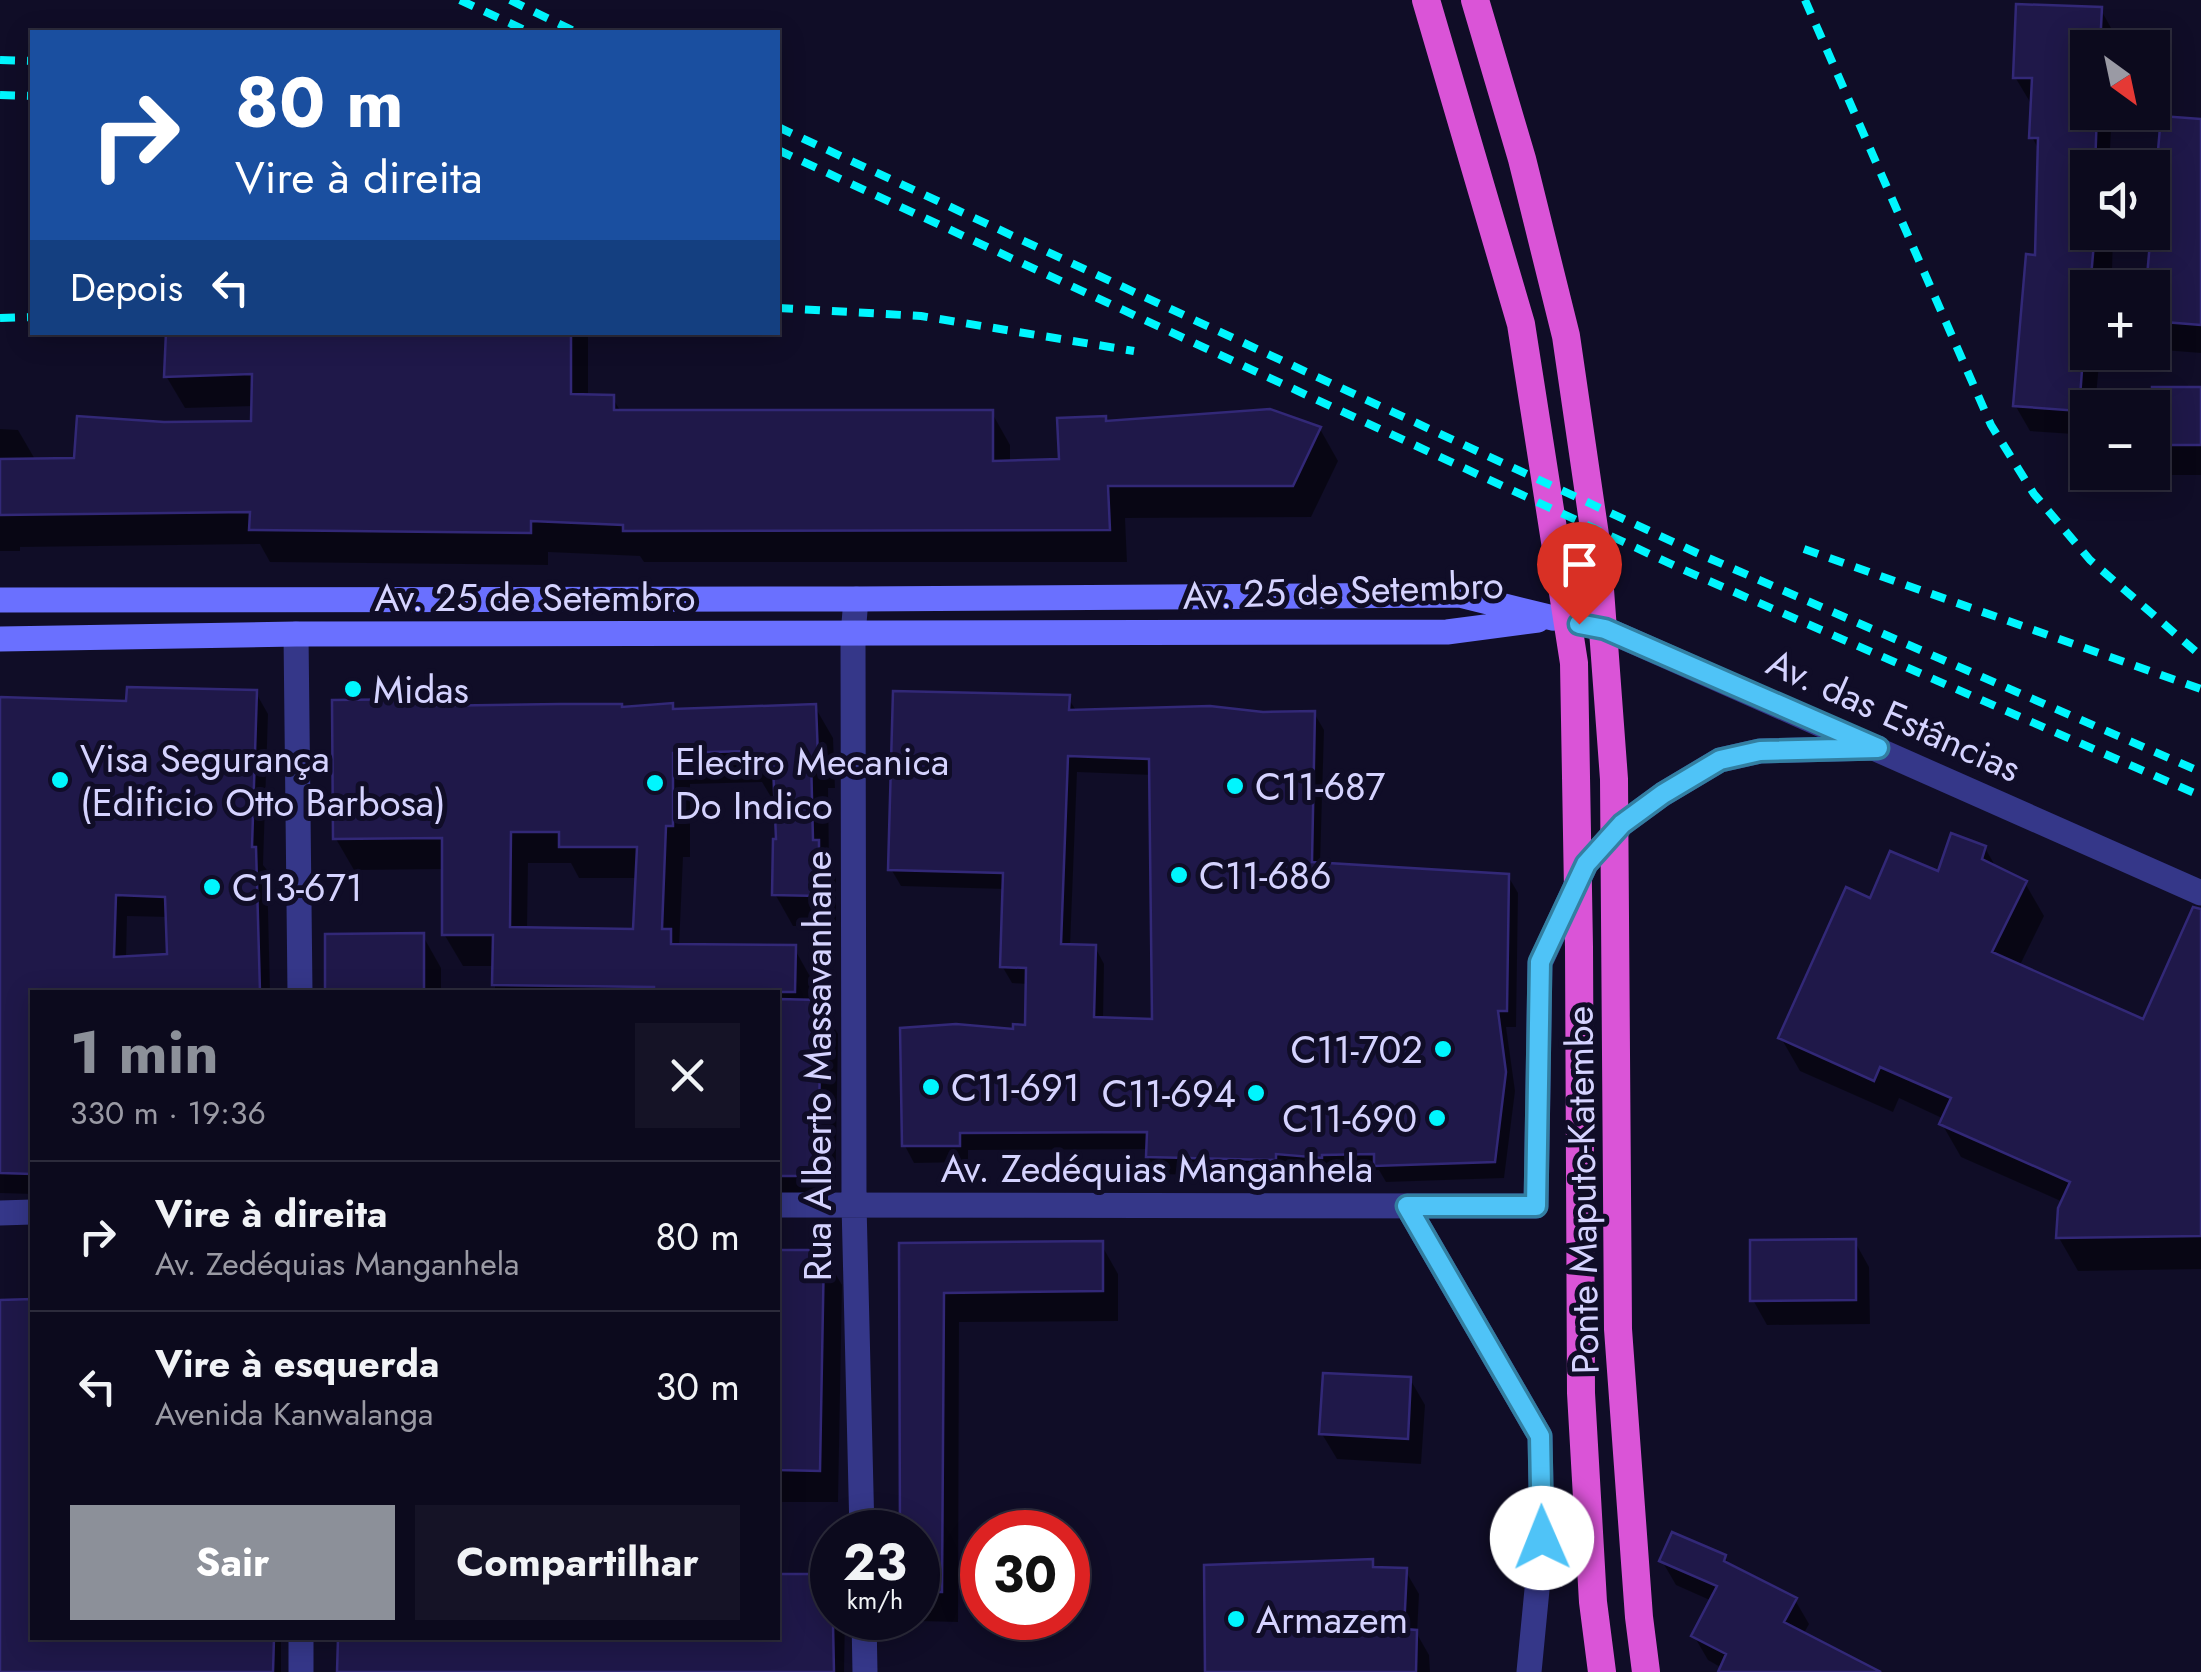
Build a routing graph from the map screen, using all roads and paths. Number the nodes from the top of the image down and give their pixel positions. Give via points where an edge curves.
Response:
1 (1426, 0) edge
2 (1475, 0) edge
3 (0, 600) edge
4 (856, 600) junction
5 (1553, 618) junction
6 (296, 634) junction
7 (853, 635) junction
8 (0, 638) edge
9 (1878, 748) junction
10 (2201, 893) edge
11 (300, 990) edge
12 (854, 1204) junction
13 (780, 1205) edge
14 (1407, 1206) junction
15 (30, 1212) edge
16 (0, 1213) edge
17 (861, 1510) edge
18 (301, 1640) edge
19 (864, 1640) edge
20 (301, 1672) edge
21 (865, 1672) edge
22 (1529, 1672) edge
23 (1602, 1672) edge
24 (1646, 1672) edge

1 - 23 highway, Ponte Maputo-Katembe via 1521,324 1574,662 1581,1393
2 - 24 highway, Ponte Maputo-Katembe via 1566,336 1597,549 1614,779 1618,1329
3 - 4 main road, Av. 25 de Setembro
4 - 5 main road, Av. 25 de Setembro via 1460,594
4 - 7 street, Rua Alberto Massavanhane
5 - 7 main road, Av. 25 de Setembro via 1447,632
5 - 9 street, Av. das Estâncias via 1605,629
6 - 7 main road, Av. 25 de Setembro
6 - 8 main road, Av. 25 de Setembro
6 - 11 street
7 - 12 street, Rua Alberto Massavanhane
9 - 10 street, Av. das Estâncias
9 - 14 street, Av. Zedéquias Manganhela via 1760,751 1720,760 1622,824 1586,864 1540,962 1536,1206
12 - 13 street, Av. Zedéquias Manganhela
12 - 14 street, Av. Zedéquias Manganhela
12 - 17 street, Rua Alberto Massavanhane
14 - 22 street via 1540,1436 1542,1538
15 - 16 street
18 - 20 street
19 - 21 street

